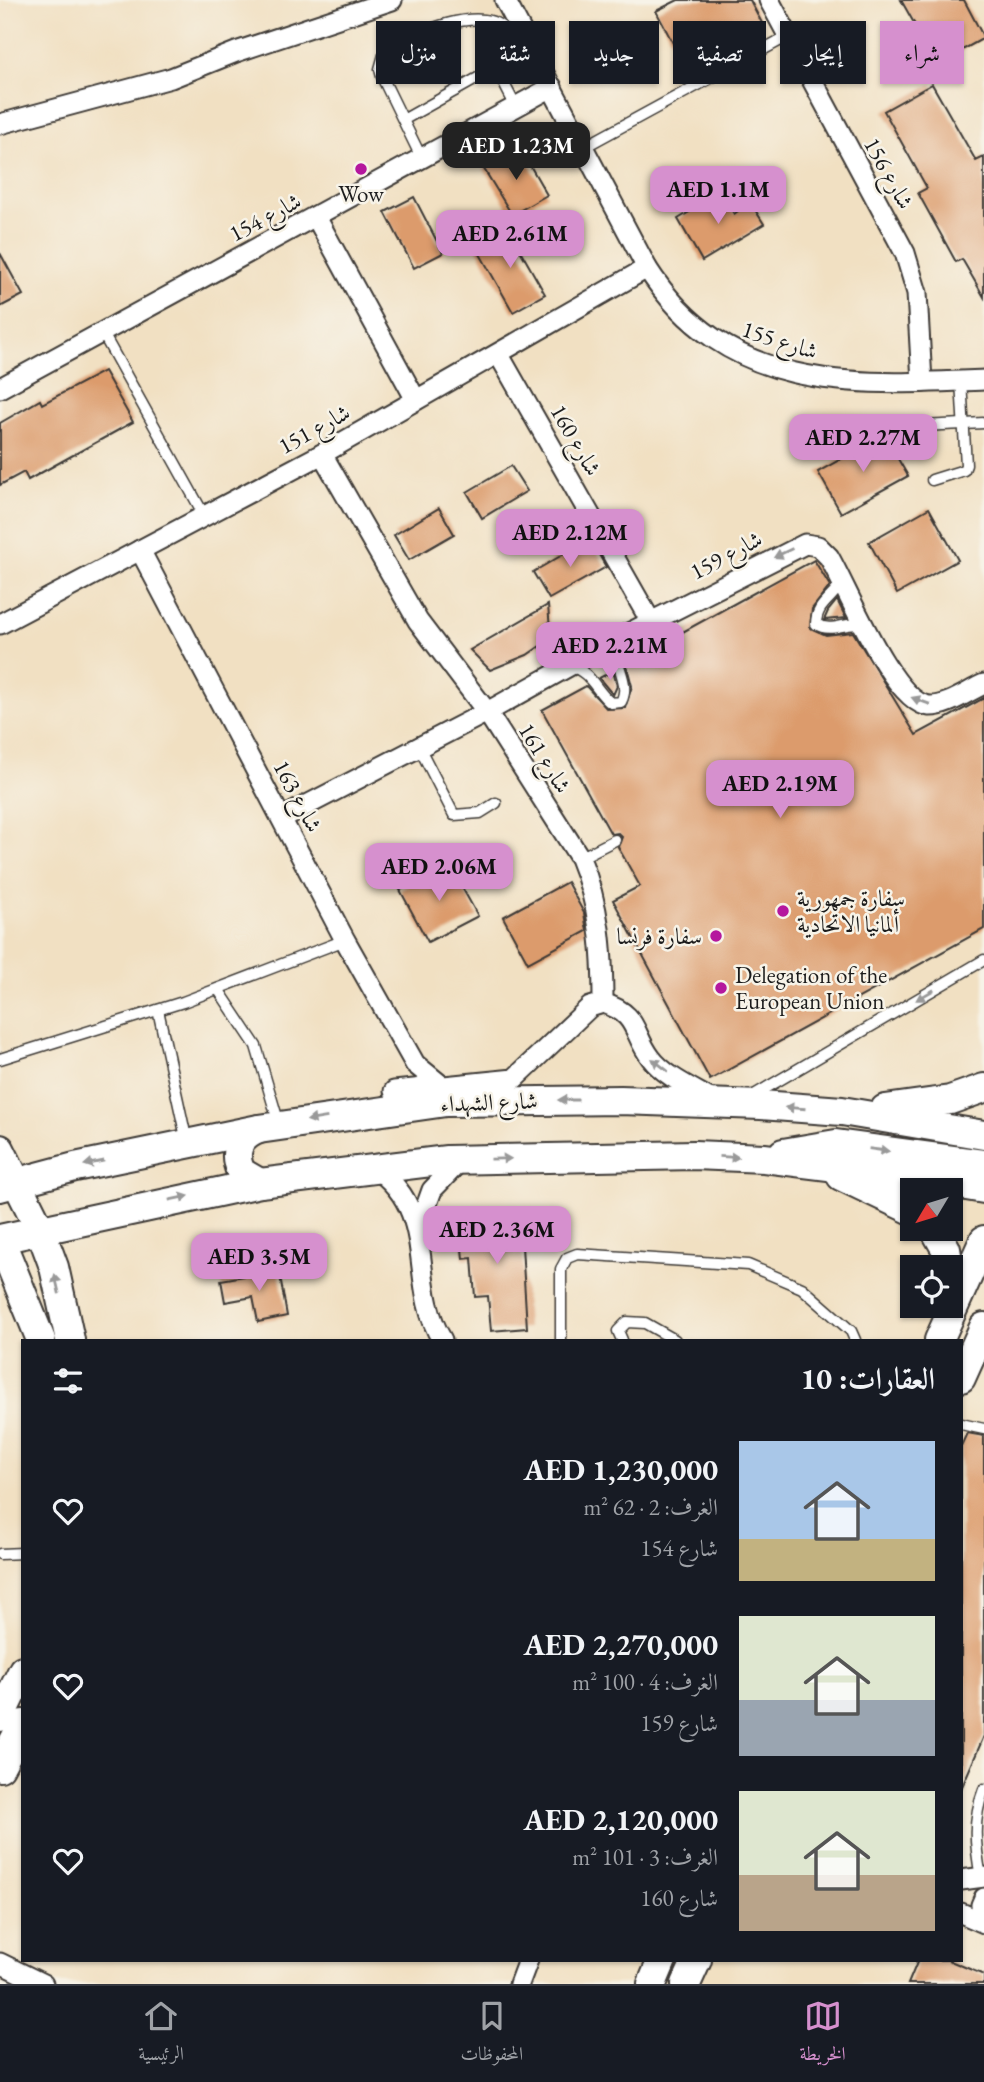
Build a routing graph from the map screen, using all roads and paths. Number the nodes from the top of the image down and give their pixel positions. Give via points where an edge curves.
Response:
1 (392, 0) edge
2 (505, 0) edge
3 (769, 0) edge
4 (498, 21) edge
5 (780, 21) edge
6 (780, 40) edge
7 (475, 80) edge
8 (504, 84) edge
9 (814, 84) edge
10 (552, 88) junction
11 (516, 107) junction
12 (403, 120) junction
13 (0, 124) edge
14 (584, 147) junction
15 (422, 160) junction
16 (316, 217) junction
17 (647, 268) junction
18 (102, 332) junction
19 (499, 355) junction
20 (984, 380) edge
21 (922, 382) junction
22 (961, 382) junction
23 (0, 388) edge
24 (416, 400) junction
25 (984, 423) edge
26 (964, 424) junction
27 (902, 427) dead end
28 (321, 454) junction
29 (932, 480) dead end
30 (204, 515) junction
31 (140, 550) junction
32 (842, 582) junction
33 (1, 621) edge
34 (652, 622) junction
35 (866, 626) junction
36 (623, 636) junction
37 (567, 666) junction
38 (984, 684) edge
39 (487, 712) junction
40 (419, 747) junction
41 (496, 803) dead end
42 (282, 818) junction
43 (615, 840) dead end
44 (580, 858) junction
45 (345, 940) junction
46 (984, 961) edge
47 (218, 989) junction
48 (603, 1003) junction
49 (158, 1010) junction
50 (0, 1059) edge
51 (415, 1064) junction
52 (442, 1086) junction
53 (984, 1088) edge
54 (394, 1091) junction
55 (727, 1104) junction
56 (842, 1111) junction
57 (367, 1112) junction
58 (269, 1127) junction
59 (984, 1135) edge
60 (187, 1143) junction
61 (0, 1149) edge
62 (776, 1159) junction
63 (461, 1160) junction
64 (984, 1164) edge
65 (376, 1168) junction
66 (260, 1183) junction
67 (9, 1185) edge
68 (984, 1189) edge
69 (900, 1204) edge
70 (40, 1229) junction
71 (418, 1230) junction
72 (0, 1239) edge
73 (984, 1240) edge
74 (942, 1318) edge
75 (984, 1327) edge
76 (436, 1338) edge
77 (41, 1339) edge
78 (71, 1339) edge
79 (561, 1339) edge
80 (622, 1339) edge
81 (673, 1339) edge
82 (854, 1339) edge
83 (938, 1339) edge
84 (938, 1339) edge
85 (984, 1342) edge
86 (963, 1374) edge
87 (963, 1376) edge
88 (963, 1424) edge
89 (984, 1429) edge
90 (18, 1555) edge
91 (1, 1557) edge
92 (21, 1674) edge
93 (0, 1717) edge
94 (21, 1728) edge
95 (0, 1767) edge
96 (984, 1789) edge
97 (982, 1877) edge
98 (963, 1880) edge
99 (984, 1898) edge
100 (984, 1909) edge
101 (963, 1914) edge
102 (984, 1923) edge
103 (527, 1962) edge
104 (661, 1962) edge
105 (696, 1962) edge
106 (0, 1963) edge
107 (43, 1984) edge
108 (519, 1984) edge
109 (652, 1984) edge
110 (686, 1984) edge

1 - 13 street via 171,78
2 - 10 street, شارع 155
3 - 5 street, شارع 156
4 - 12 lane via 481,14 446,20 389,50 380,69
6 - 14 lane
7 - 12 lane
8 - 11 lane
9 - 21 street, شارع 156 via 905,253 917,293
10 - 11 street, شارع 154
10 - 14 street, شارع 155
11 - 15 street, شارع 154
12 - 15 lane
14 - 17 street, شارع 155
15 - 16 street, شارع 154
16 - 18 street, شارع 154
16 - 24 street
17 - 19 street, شارع 151
17 - 21 street, شارع 155 via 693,325 744,358 823,379
18 - 23 street, شارع 154
18 - 30 lane
19 - 24 street, شارع 151
19 - 34 street, شارع 160
20 - 22 street, شارع 155
21 - 22 street, شارع 155
22 - 26 lane
24 - 28 street, شارع 151
25 - 26 lane
26 - 27 lane
26 - 29 lane via 964,470
28 - 30 street, شارع 151
28 - 39 street, شارع 161 via 418,621
30 - 31 street, شارع 151
31 - 33 street, شارع 151
31 - 42 street, شارع 163
32 -> 34 street, شارع 159 via 826,553 805,544
32 - 35 street, شارع 159
32 - 35 lane via 834,596 821,604 816,624 832,629 847,624
34 - 36 street, شارع 159
38 -> 35 street, شارع 159 via 936,705 916,702 888,668
36 - 37 street, شارع 159
36 - 37 lane via 616,659 626,682 621,702 611,703 579,668
37 - 39 street, شارع 159
39 - 40 street, شارع 159
39 - 44 street, شارع 161
40 - 41 lane via 454,815 480,813
40 - 42 street, شارع 159
42 - 45 street, شارع 163
43 - 44 lane
44 - 48 street, شارع 161 via 601,930
45 - 47 lane
45 - 51 street, شارع 163
46 -> 55 lane
47 - 49 lane
47 - 58 lane via 256,1046
48 - 52 street via 590,1007 514,1079
55 -> 48 street via 659,1066 626,1012
49 - 50 lane
49 - 60 lane
51 - 52 street, شارع 163
51 - 54 street
52 - 54 street
53 - 56 main road via 932,1104
54 - 57 street
56 -> 55 main road, شارع الشهداء
55 -> 57 main road, شارع الشهداء via 526,1100 446,1102
56 - 59 main road, شارع الشهداء
57 -> 58 main road, شارع الشهداء
58 - 60 main road, شارع الشهداء
58 - 66 main road via 248,1133 236,1151 242,1172
60 -> 67 main road, شارع الشهداء
61 - 67 main road
63 -> 62 main road via 694,1155
62 -> 64 main road via 804,1147 836,1143
62 - 68 main road
62 - 69 main road via 859,1183
63 - 65 main road
63 - 71 street via 432,1190
65 - 66 main road
65 - 71 street via 404,1194
70 -> 66 main road
67 - 70 main road
70 - 72 main road
78 -> 70 main road
71 - 76 street
72 - 77 main road
73 - 83 main road
74 - 84 main road
75 - 86 main road
79 - 82 lane via 562,1269 567,1258 577,1254 748,1265 802,1288
80 - 81 lane via 618,1331 627,1322 645,1323
85 - 87 main road
88 - 89 lane
90 - 91 lane
92 - 93 main road
94 - 95 main road
96 - 97 lane via 975,1813 974,1842
97 - 98 street
99 - 100 street
101 - 102 street
103 - 108 street
104 - 109 main road
105 - 110 main road
106 - 107 street

